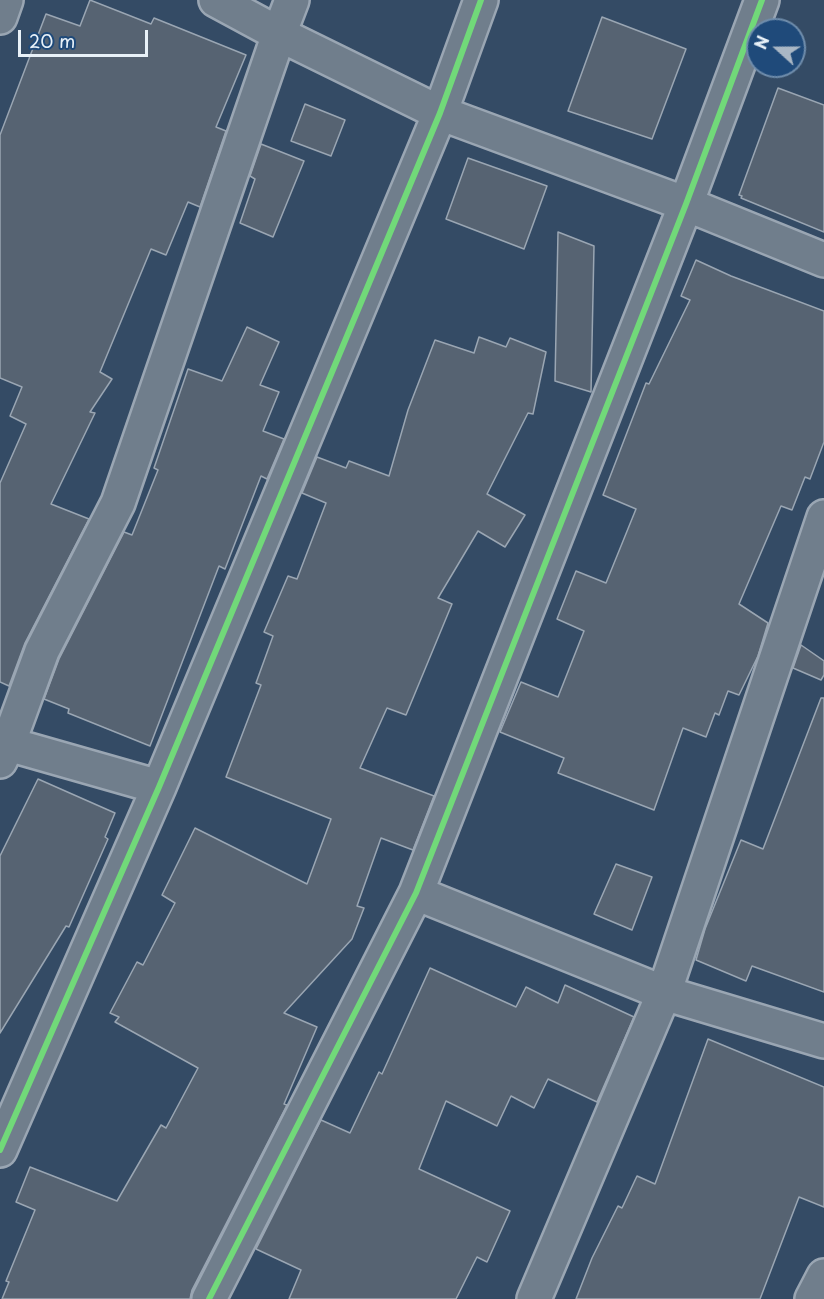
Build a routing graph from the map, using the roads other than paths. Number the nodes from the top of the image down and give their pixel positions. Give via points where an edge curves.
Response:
1 (6, 0) edge
2 (216, 0) edge
3 (292, 0) edge
4 (481, 0) edge
5 (762, 0) edge
6 (0, 17) edge
7 (279, 34) junction
8 (440, 113) junction
9 (686, 204) junction
10 (824, 260) edge
11 (824, 517) edge
12 (3, 748) edge
13 (159, 787) junction
14 (416, 893) junction
15 (664, 993) junction
16 (824, 1041) edge
17 (0, 1149) edge
18 (824, 1276) edge
19 (209, 1299) edge
20 (534, 1299) edge
21 (812, 1299) edge

1 - 6 street
2 - 7 street
3 - 7 street
4 - 8 street
5 - 9 street
7 - 8 street
7 - 12 street via 118,503 42,651
8 - 9 street
8 - 13 street
9 - 10 street
9 - 14 street
11 - 15 street
12 - 13 street
13 - 17 street
14 - 15 street
14 - 19 street
15 - 16 street
15 - 20 street
18 - 21 street

